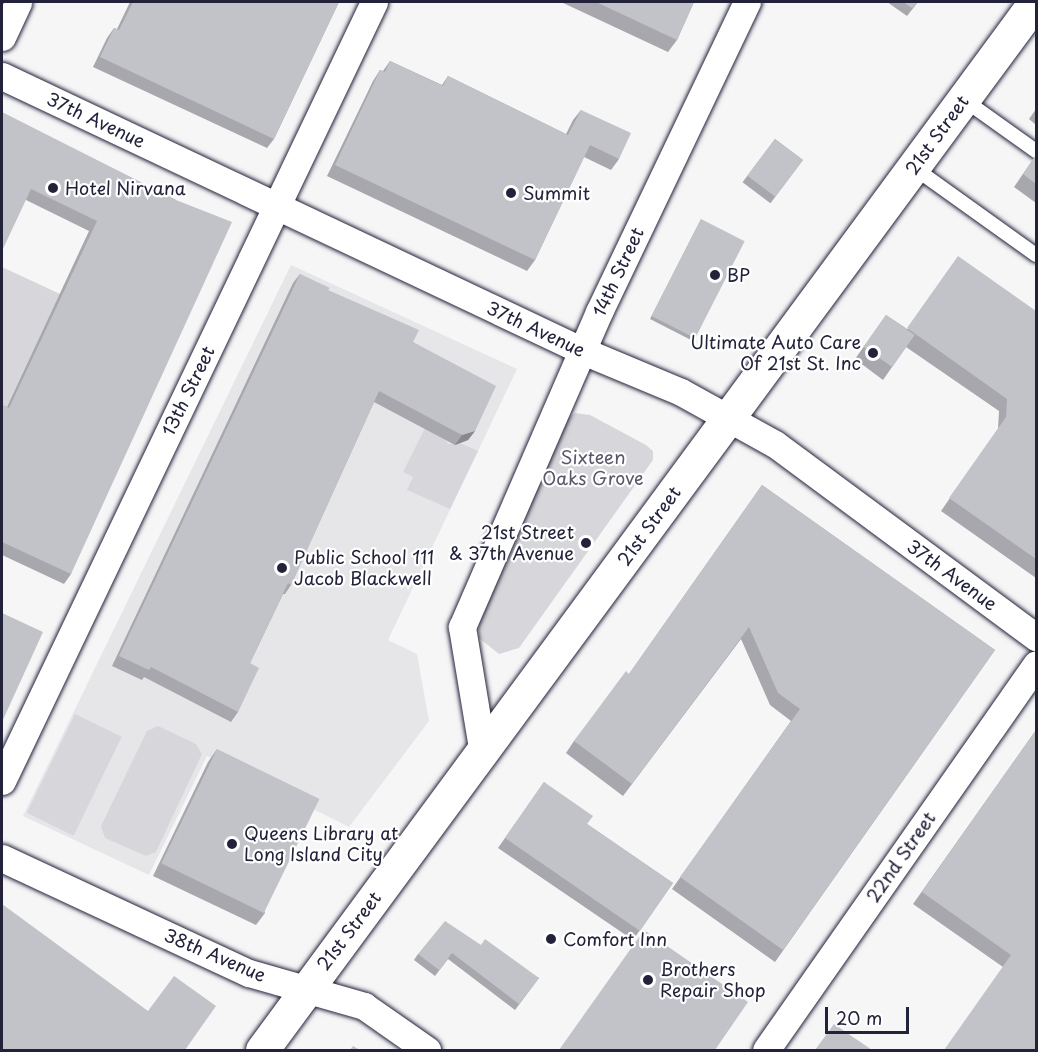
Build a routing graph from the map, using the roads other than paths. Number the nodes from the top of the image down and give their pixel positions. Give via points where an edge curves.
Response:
1 (18, 2) edge
2 (374, 2) edge
3 (747, 2) edge
4 (1035, 2) edge
5 (2, 36) edge
6 (2, 76) edge
7 (963, 99) junction
8 (1036, 151) edge
9 (913, 167) junction
10 (277, 206) junction
11 (1036, 255) edge
12 (583, 351) junction
13 (728, 418) junction
14 (1036, 637) edge
15 (1036, 664) edge
16 (483, 754) junction
17 (2, 781) edge
18 (2, 858) edge
19 (306, 989) junction
20 (262, 1050) edge
21 (427, 1050) edge
22 (766, 1050) edge

1 - 5 street
2 - 10 street, 13th Street
3 - 12 street, 14th Street
4 - 7 main road, 21st Street
6 - 10 street, 37th Avenue
7 - 8 lane
7 - 9 main road, 21st Street
9 - 11 lane
9 - 13 main road, 21st Street
10 - 12 street, 37th Avenue
10 - 17 street, 13th Street
12 - 13 street, 37th Avenue via 681,392
12 - 16 street, 14th Street via 462,627
13 - 14 street, 37th Avenue via 775,444
13 - 16 main road, 21st Street
15 - 22 street, 22nd Street
16 - 19 main road, 21st Street
18 - 19 street, 38th Avenue via 249,973
19 - 20 main road, 21st Street
19 - 21 street, 38th Avenue via 364,1006

